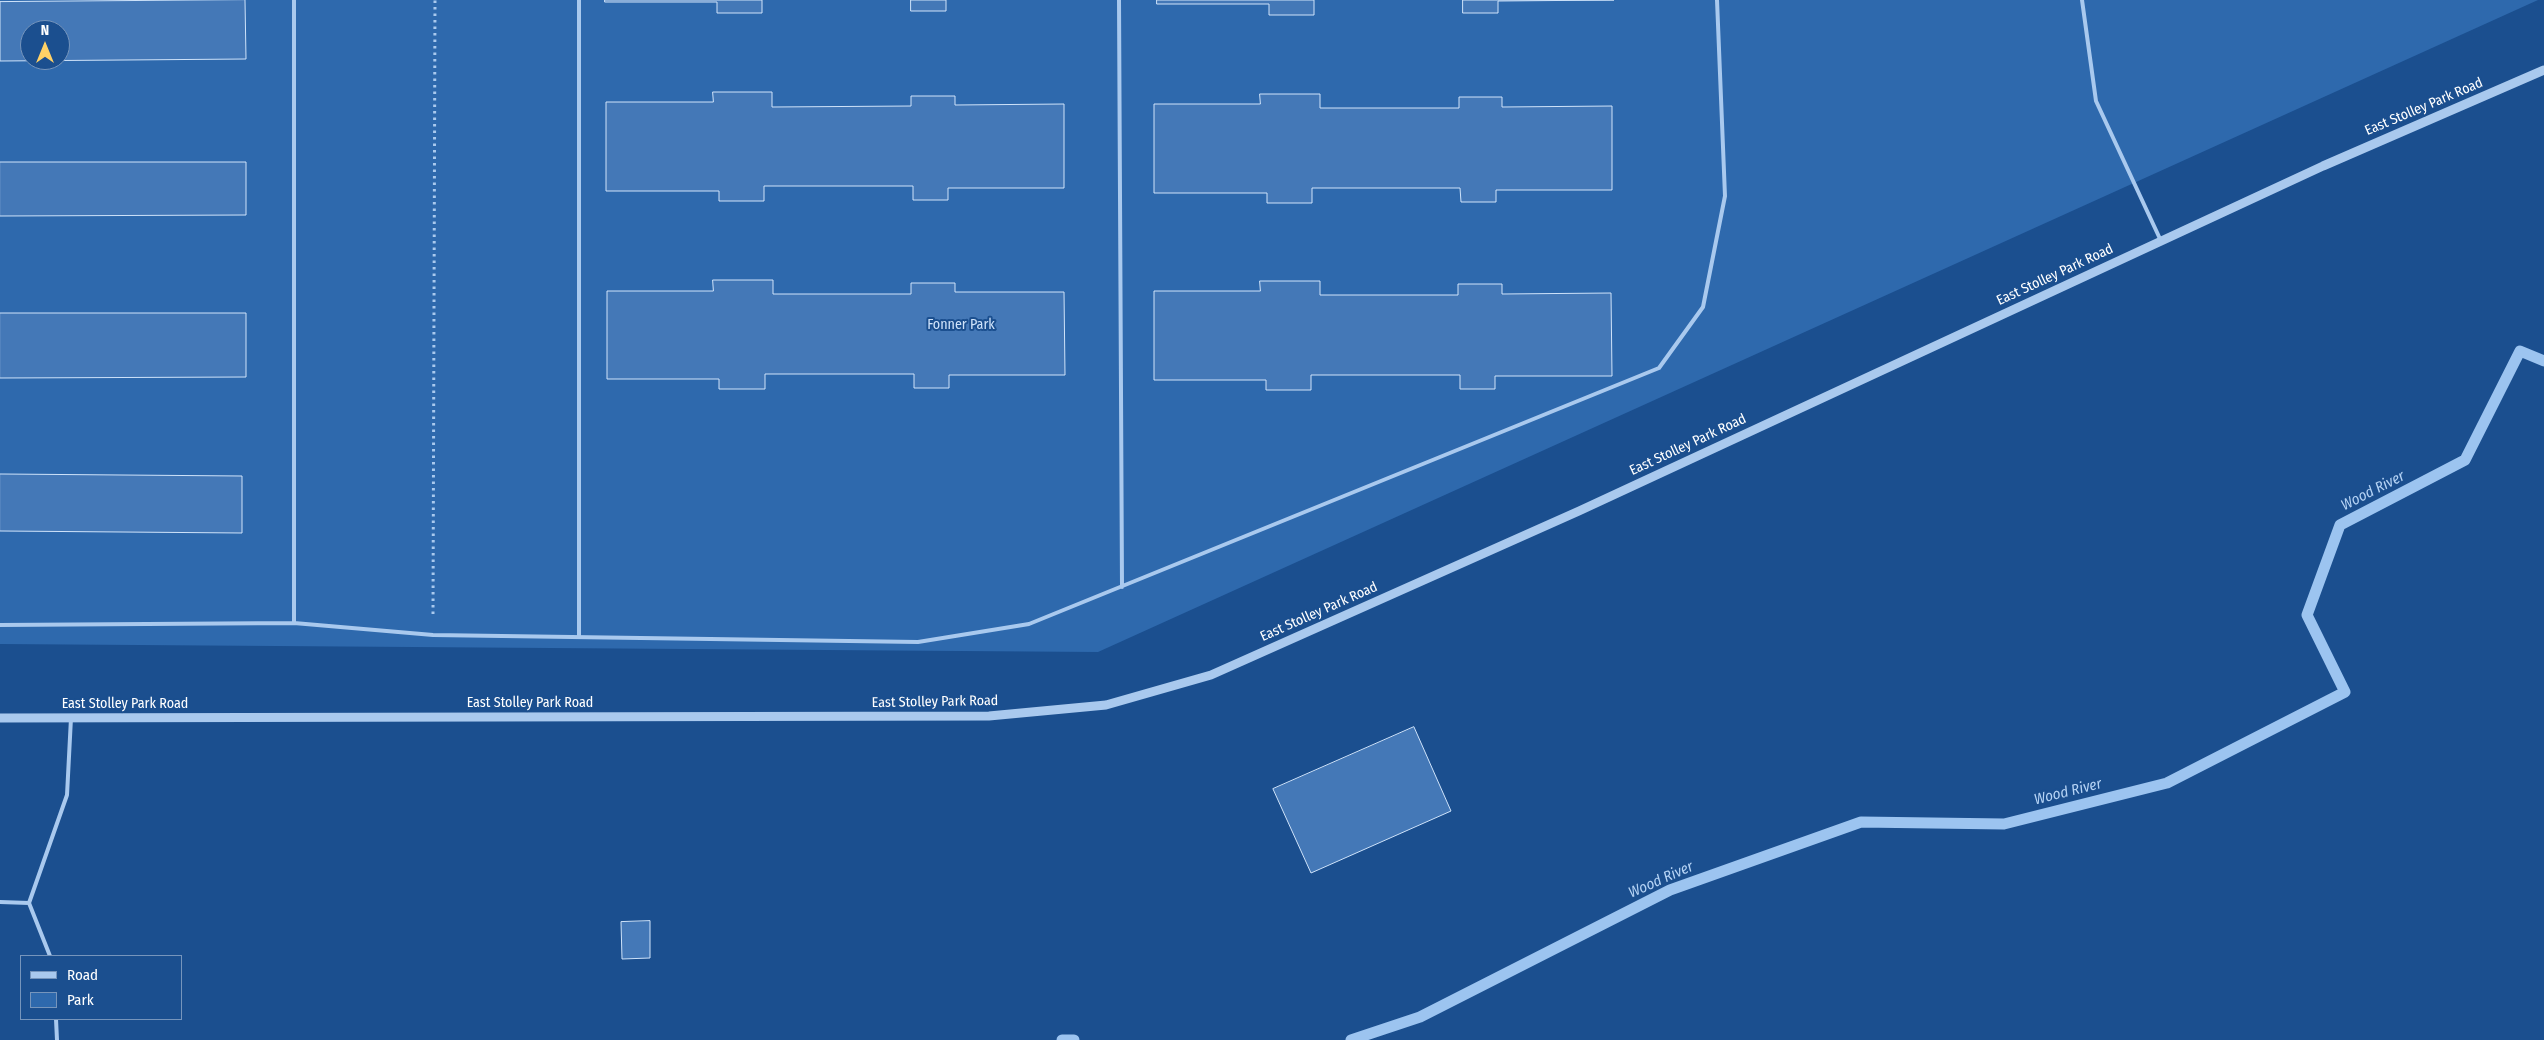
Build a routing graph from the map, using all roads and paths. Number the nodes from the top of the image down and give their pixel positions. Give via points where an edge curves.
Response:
1 (294, 0) edge
2 (435, 0) edge
3 (580, 0) edge
4 (1119, 0) edge
5 (1717, 0) edge
6 (2082, 0) edge
7 (2544, 70) edge
8 (2161, 241) junction
9 (1122, 587) junction
10 (294, 623) junction
11 (0, 625) edge
12 (433, 635) junction
13 (580, 636) junction
14 (0, 718) edge
15 (71, 718) junction
16 (0, 902) edge
17 (29, 903) junction
18 (50, 955) edge
19 (56, 1020) edge
20 (57, 1040) edge

1 - 10 lane
2 - 12 path
3 - 13 lane
4 - 9 lane
5 - 9 lane via 1725,196 1703,307 1659,368
6 - 8 lane via 2096,101
7 - 8 street, East Stolley Park Road
8 - 15 street, East Stolley Park Road via 1578,511 1211,675 1106,705 989,716
9 - 13 lane via 1029,624 918,642
10 - 11 lane
10 - 12 lane
12 - 13 lane
14 - 15 street, East Stolley Park Road
15 - 17 lane via 67,795
16 - 17 lane
17 - 18 lane
19 - 20 lane

